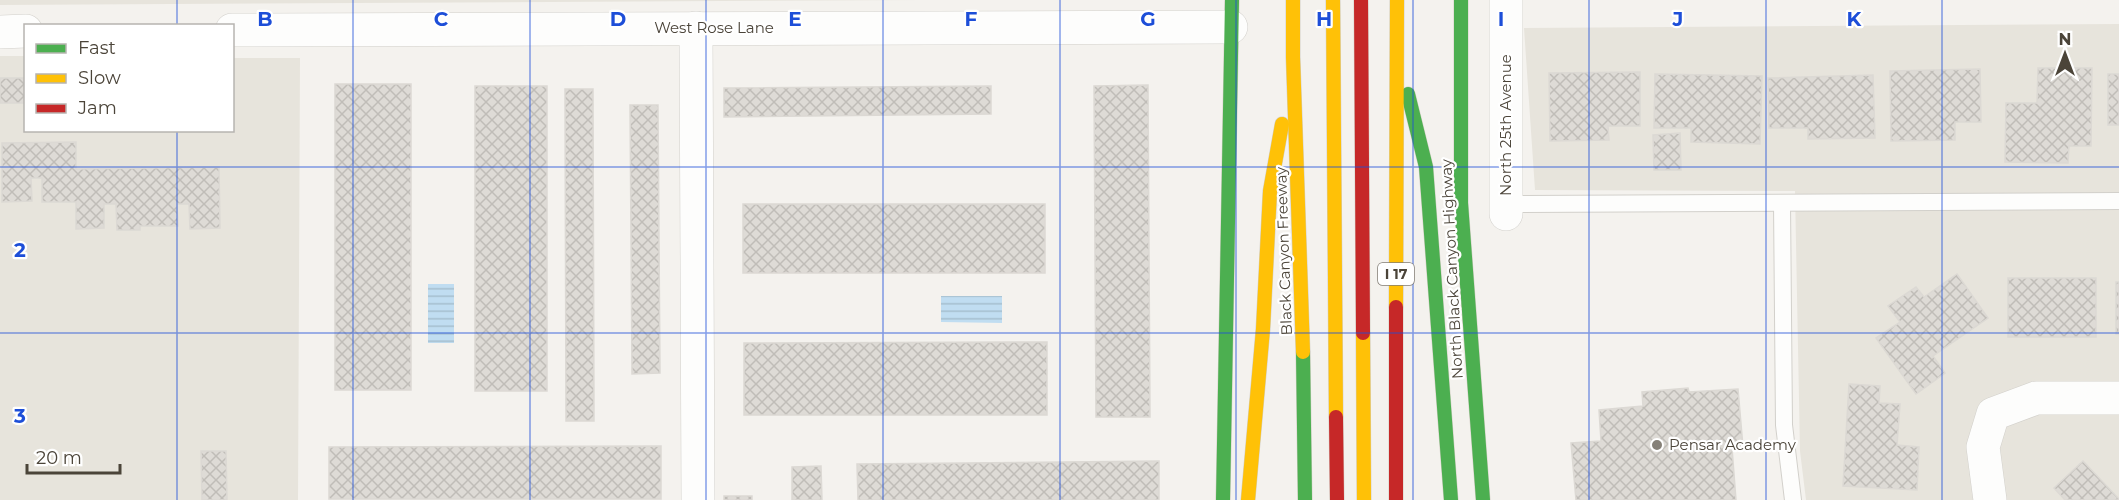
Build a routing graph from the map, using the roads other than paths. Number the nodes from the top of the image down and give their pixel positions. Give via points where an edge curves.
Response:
1 (1293, 0) edge
2 (1333, 0) edge
3 (1361, 0) edge
4 (1397, 0) edge
5 (1461, 0) edge
6 (1506, 0) edge
7 (1231, 13) edge
8 (696, 28) junction
9 (234, 30) edge
10 (24, 31) edge
11 (0, 32) edge
12 (1396, 49) junction
13 (1293, 57) junction
14 (2119, 201) edge
15 (1782, 203) junction
16 (1506, 209) joint
17 (2119, 398) edge
18 (698, 500) edge
19 (1223, 500) edge
20 (1248, 500) edge
21 (1305, 500) edge
22 (1337, 500) edge
23 (1365, 500) edge
24 (1396, 500) edge
25 (1451, 500) edge
26 (1483, 500) edge
27 (1792, 500) edge
28 (1990, 500) edge

1 - 13 main road, Black Canyon Freeway
2 - 22 main road
3 - 23 main road
4 - 12 main road, I 17
5 - 26 main road, North Black Canyon Highway via 1461,203
6 - 16 street, North 25th Avenue
7 - 8 street, West Rose Lane
7 - 19 main road
8 - 9 street, West Rose Lane
8 - 18 street
10 - 11 street
12 - 24 main road, I 17
12 - 25 main road via 1426,167
13 - 20 main road via 1270,191
13 - 21 main road, Black Canyon Freeway
14 - 15 lane
15 - 16 lane
15 - 27 lane via 1784,425
17 - 28 street via 2036,398 1993,414 1983,447

